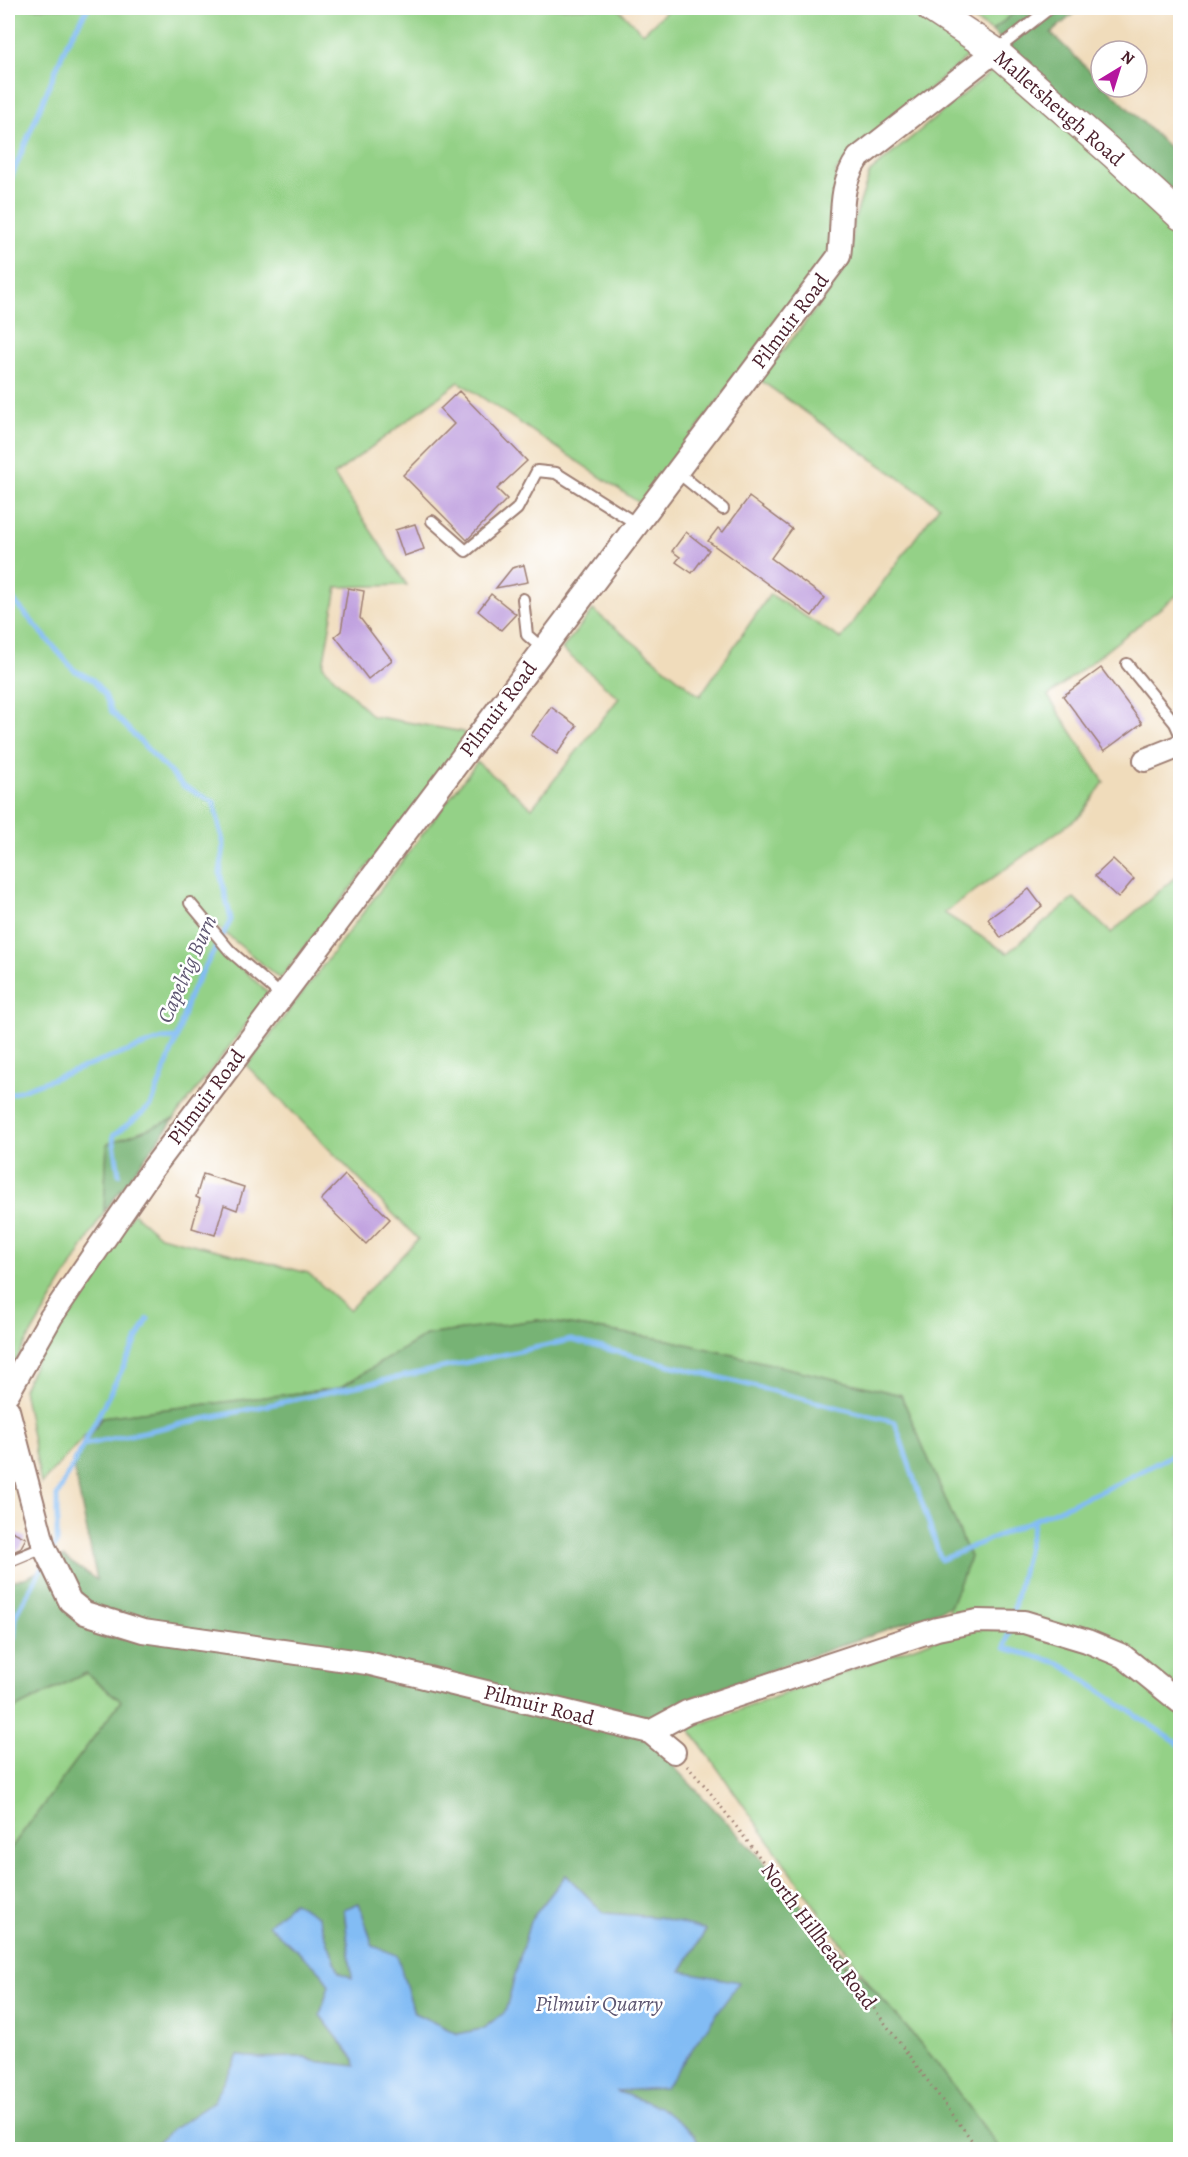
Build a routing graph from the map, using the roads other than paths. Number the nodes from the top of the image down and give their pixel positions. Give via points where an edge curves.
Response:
1 (930, 8) edge
2 (1050, 8) edge
3 (995, 51) junction
4 (1180, 216) edge
5 (676, 471) junction
6 (723, 509) dead end
7 (432, 521) dead end
8 (637, 524) junction
9 (523, 599) dead end
10 (543, 649) junction
11 (1127, 664) dead end
12 (1180, 734) edge
13 (1180, 746) edge
14 (1145, 760) dead end
15 (190, 903) dead end
16 (282, 996) junction
17 (8, 1393) edge
18 (8, 1410) edge
19 (15, 1469) edge
20 (44, 1548) junction
21 (8, 1562) edge
22 (1180, 1702) edge
23 (650, 1732) junction
24 (674, 1752) road end

1 - 3 street, Malletsheugh Road
2 - 3 lane
3 - 4 street, Malletsheugh Road
3 - 5 street, Pilmuir Road via 858,158 849,171 842,201 839,256
5 - 6 lane
5 - 8 street, Pilmuir Road
7 - 8 lane via 466,551 517,509 537,471 556,473
8 - 10 street, Pilmuir Road
9 - 10 lane via 527,635
10 - 16 street, Pilmuir Road
11 - 12 lane
13 - 14 street
15 - 16 lane via 230,951
16 - 17 street, Pilmuir Road via 151,1171 51,1317
18 - 19 street, Pilmuir Road
19 - 20 street, Pilmuir Road
20 - 21 lane
20 - 23 street, Pilmuir Road via 70,1601 85,1613 109,1622 143,1631 366,1663
22 - 23 street via 1123,1656 1087,1641 1024,1622 977,1621 937,1629 772,1683 687,1712
23 - 24 street

